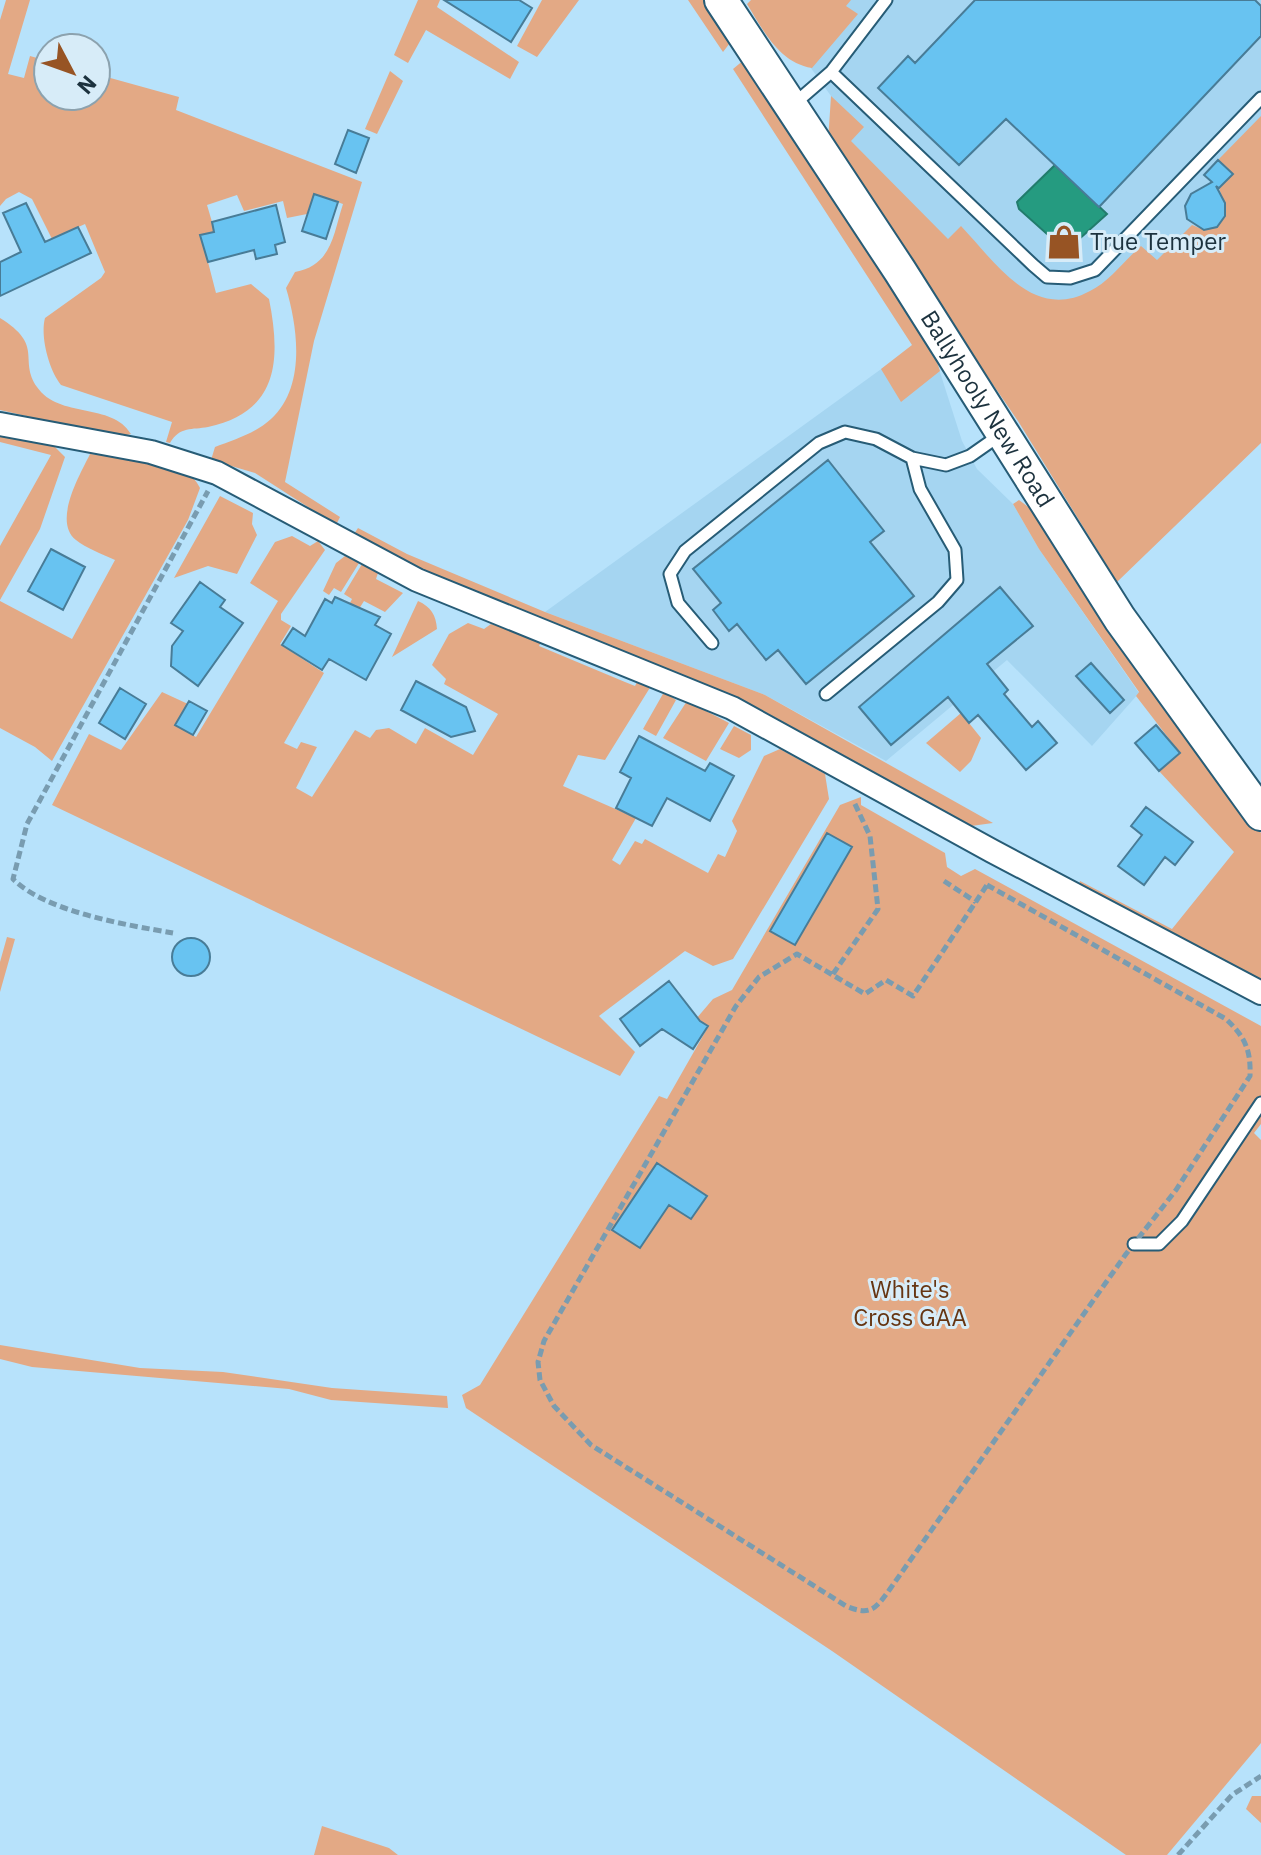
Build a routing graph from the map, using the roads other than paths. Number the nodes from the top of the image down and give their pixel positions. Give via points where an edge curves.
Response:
1 (721, 0) edge
2 (886, 0) edge
3 (831, 72) junction
4 (1261, 98) edge
5 (791, 106) junction
6 (0, 424) edge
7 (1000, 434) junction
8 (912, 458) junction
9 (712, 643) dead end
10 (826, 694) dead end
11 (1261, 814) edge
12 (1261, 993) edge
13 (1261, 1103) edge
14 (1134, 1244) road end

1 - 5 main road, Ballyhooly New Road
2 - 3 lane
3 - 4 lane via 1047,277 1070,278 1095,270
3 - 5 lane
5 - 7 main road, Ballyhooly New Road
6 - 12 street via 151,452 217,473 417,580 732,708
7 - 8 lane via 970,456 946,465
7 - 11 main road, Ballyhooly New Road via 1120,619
8 - 9 lane via 876,439 845,432 819,443 685,551 670,574 678,603
8 - 10 lane via 920,489 955,550 957,580 938,602
13 - 14 lane via 1182,1221 1159,1244

